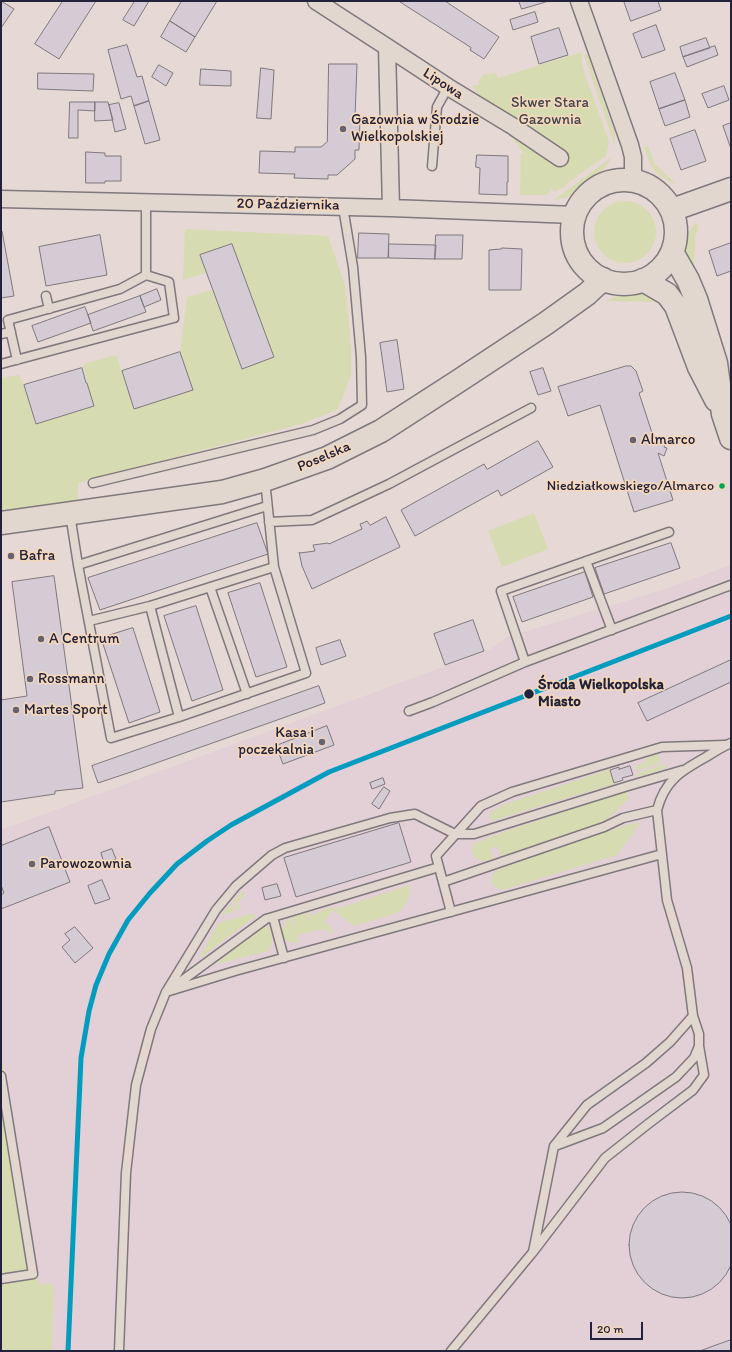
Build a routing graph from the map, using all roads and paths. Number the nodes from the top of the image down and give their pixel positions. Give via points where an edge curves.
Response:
1 (316, 1) edge
2 (579, 1) edge
3 (387, 47) junction
4 (448, 87) junction
5 (560, 158) dead end
6 (432, 166) dead end
7 (632, 180) junction
8 (731, 189) edge
9 (1, 199) edge
10 (146, 202) junction
11 (343, 207) junction
12 (391, 208) junction
13 (672, 210) junction
14 (575, 215) junction
15 (672, 252) junction
16 (146, 275) junction
17 (603, 279) junction
18 (643, 280) junction
19 (46, 296) dead end
20 (49, 309) junction
21 (11, 332) junction
22 (1, 334) edge
23 (17, 360) junction
24 (1, 364) edge
25 (531, 408) dead end
26 (723, 414) junction
27 (731, 438) edge
28 (265, 480) junction
29 (92, 483) dead end
30 (267, 506) junction
31 (70, 513) junction
32 (269, 522) junction
33 (1, 524) edge
34 (669, 532) dead end
35 (586, 561) junction
36 (78, 565) junction
37 (274, 567) junction
38 (731, 585) edge
39 (210, 587) junction
40 (150, 606) junction
41 (89, 621) junction
42 (612, 630) junction
43 (525, 662) junction
44 (247, 694) junction
45 (409, 711) dead end
46 (179, 717) junction
47 (729, 744) edge
48 (683, 770) junction
49 (657, 810) junction
50 (455, 834) junction
51 (662, 854) junction
52 (439, 867) junction
53 (443, 882) junction
54 (451, 912) junction
55 (273, 917) junction
56 (284, 958) junction
57 (166, 992) junction
58 (693, 1016) junction
59 (698, 1046) junction
60 (1, 1076) edge
61 (554, 1146) junction
62 (533, 1252) junction
63 (1, 1279) edge
64 (119, 1351) edge
65 (451, 1351) edge

1 - 3 street, Lipowa
2 - 7 street via 630,145
3 - 4 street, Lipowa
3 - 12 street
4 - 5 street, Lipowa
4 - 6 lane via 437,106
7 - 13 street via 654,189
7 - 14 street via 608,182 598,187 584,199
8 - 13 street
9 - 10 street, 20 Października
10 - 11 street, 20 Października
10 - 16 lane
11 - 12 street, 20 Października
11 - 29 lane via 353,267 362,405 340,419 313,430
12 - 14 street, 20 Października
13 - 15 street via 676,239
14 - 17 street via 573,240 576,252 583,263
15 - 18 street via 667,262 656,273
15 - 26 street via 688,280 716,363
16 - 20 lane via 120,290
16 - 23 lane via 169,282 174,318
17 - 18 street via 616,283
17 - 28 street, Poselska via 587,294 545,324 381,431 327,458
18 - 26 street via 667,294 676,306 699,367
19 - 20 lane
20 - 21 lane via 8,320
21 - 22 lane
21 - 23 lane
23 - 24 lane
25 - 32 lane via 389,484 312,520
26 - 27 street
28 - 30 lane
28 - 31 street, Poselska via 222,492
30 - 32 lane
30 - 36 lane
31 - 33 street, Poselska
31 - 36 lane
32 - 37 lane
34 - 35 lane
35 - 42 lane
35 - 43 lane via 501,591
36 - 41 lane
37 - 39 lane
37 - 44 lane via 306,673
38 - 42 lane
39 - 40 lane
39 - 44 lane
40 - 41 lane
40 - 46 lane
41 - 46 lane via 111,738
42 - 43 lane
43 - 45 lane
44 - 46 lane
47 - 48 lane
47 - 50 lane via 662,747 512,792 481,806
48 - 49 lane via 660,798
48 - 50 lane via 474,834
49 - 51 lane
49 - 53 lane via 623,818 604,827
50 - 52 lane via 436,856
50 - 57 lane via 415,814 390,818 285,848 272,855 236,886 216,910
51 - 54 lane
51 - 58 lane via 667,900 687,968
52 - 53 lane
52 - 55 lane
53 - 54 lane
54 - 56 lane
55 - 56 lane
55 - 57 lane via 266,919
56 - 57 lane
57 - 64 lane via 151,1029 136,1085 126,1173
58 - 59 lane via 699,1034
58 - 61 lane via 670,1042 646,1063 587,1105
59 - 61 lane via 694,1058 676,1077 604,1128
59 - 62 lane via 704,1075 693,1090 606,1158
60 - 63 lane via 33,1274
61 - 62 lane
62 - 65 lane

